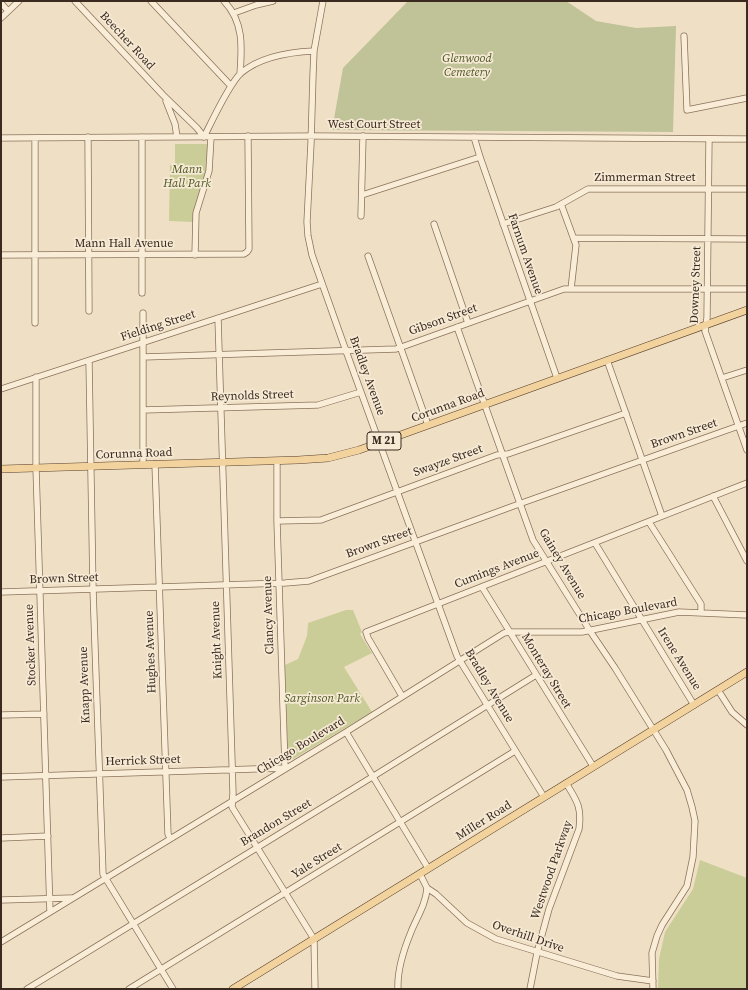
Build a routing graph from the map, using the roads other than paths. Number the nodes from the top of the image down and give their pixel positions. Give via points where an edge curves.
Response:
1 (19, 1) edge
2 (75, 1) edge
3 (152, 1) edge
4 (224, 1) edge
5 (273, 1) edge
6 (323, 1) edge
7 (1, 3) edge
8 (8, 11) junction
9 (234, 13) junction
10 (1, 18) edge
11 (684, 36) dead end
12 (314, 51) junction
13 (240, 74) junction
14 (231, 86) junction
15 (163, 95) junction
16 (747, 98) edge
17 (248, 136) junction
18 (311, 136) junction
19 (363, 136) junction
20 (88, 137) junction
21 (142, 137) junction
22 (177, 137) junction
23 (204, 137) junction
24 (211, 137) junction
25 (474, 137) junction
26 (1, 138) edge
27 (35, 138) junction
28 (709, 138) junction
29 (747, 139) edge
30 (480, 157) junction
31 (708, 189) junction
32 (747, 189) edge
33 (362, 195) junction
34 (561, 204) junction
35 (361, 216) dead end
36 (434, 224) dead end
37 (503, 224) junction
38 (574, 238) junction
39 (708, 239) junction
40 (747, 239) edge
41 (88, 254) junction
42 (142, 254) junction
43 (1, 255) edge
44 (35, 255) junction
45 (195, 255) junction
46 (368, 256) dead end
47 (322, 284) junction
48 (571, 289) junction
49 (707, 289) junction
50 (747, 289) edge
51 (142, 293) dead end
52 (530, 301) junction
53 (747, 310) edge
54 (89, 311) dead end
55 (143, 313) dead end
56 (218, 318) junction
57 (35, 323) dead end
58 (468, 323) junction
59 (706, 324) junction
60 (457, 327) junction
61 (143, 342) junction
62 (401, 347) junction
63 (346, 351) junction
64 (219, 354) junction
65 (143, 357) junction
66 (88, 360) junction
67 (607, 360) junction
68 (747, 370) edge
69 (36, 377) junction
70 (557, 378) junction
71 (722, 378) junction
72 (1, 389) edge
73 (361, 392) junction
74 (485, 404) junction
75 (220, 408) junction
76 (143, 410) junction
77 (626, 413) junction
78 (747, 423) edge
79 (428, 425) junction
80 (739, 426) junction
81 (379, 443) junction
82 (747, 450) edge
83 (502, 454) junction
84 (642, 460) junction
85 (277, 461) junction
86 (222, 462) junction
87 (143, 464) junction
88 (155, 464) junction
89 (90, 466) junction
90 (36, 468) junction
91 (1, 469) edge
92 (747, 483) edge
93 (396, 492) junction
94 (713, 496) junction
95 (519, 504) junction
96 (662, 516) junction
97 (277, 521) junction
98 (649, 522) junction
99 (414, 542) junction
100 (595, 543) junction
101 (747, 561) edge
102 (547, 562) junction
103 (279, 583) junction
104 (226, 585) junction
105 (482, 586) junction
106 (160, 587) junction
107 (93, 589) junction
108 (40, 590) junction
109 (1, 592) edge
110 (437, 604) junction
111 (701, 612) junction
112 (747, 615) edge
113 (642, 620) junction
114 (590, 631) junction
115 (509, 632) junction
116 (460, 660) junction
117 (747, 672) edge
118 (536, 675) junction
119 (718, 690) junction
120 (402, 696) junction
121 (694, 705) junction
122 (487, 706) junction
123 (44, 714) junction
124 (1, 715) edge
125 (747, 725) edge
126 (654, 730) junction
127 (346, 732) junction
128 (515, 751) junction
129 (593, 766) junction
130 (285, 768) junction
131 (232, 769) junction
132 (166, 771) junction
133 (99, 773) junction
134 (46, 775) junction
135 (1, 776) edge
136 (373, 777) junction
137 (566, 783) junction
138 (544, 797) junction
139 (233, 800) junction
140 (400, 822) junction
141 (48, 836) junction
142 (1, 838) edge
143 (170, 838) junction
144 (258, 847) junction
145 (428, 868) junction
146 (420, 874) junction
147 (105, 878) junction
148 (427, 888) junction
149 (285, 893) junction
150 (50, 898) junction
151 (72, 898) junction
152 (1, 900) edge
153 (50, 912) junction
154 (133, 924) junction
155 (314, 939) junction
156 (1, 942) edge
157 (537, 952) junction
158 (161, 970) junction
159 (653, 981) junction
160 (27, 989) edge
161 (129, 989) edge
162 (173, 989) edge
163 (233, 989) edge
164 (315, 989) edge
165 (398, 989) edge
166 (530, 989) edge
167 (653, 989) edge

1 - 8 street
2 - 15 street, Beecher Road
3 - 14 street
4 - 9 street
5 - 9 street
6 - 12 street, Bradley Avenue
7 - 8 street
8 - 10 street
9 - 13 street via 242,39
11 - 16 street via 687,110
12 - 13 street via 278,56 262,61
12 - 18 street, Bradley Avenue
13 - 14 street
14 - 23 street
15 - 22 street, Beecher Road via 172,113
15 - 23 street, Beecher Road
17 - 18 street, West Court Street
17 - 24 street, West Court Street
17 - 45 street, Mann Hall Avenue via 249,249 238,255
18 - 19 street, West Court Street
18 - 47 street, Bradley Avenue via 308,236
19 - 25 street, West Court Street
19 - 33 street
20 - 21 street, West Court Street
20 - 27 street, West Court Street
20 - 41 street
21 - 22 street, West Court Street
21 - 42 street
22 - 23 street, West Court Street
23 - 24 street, West Court Street
24 - 45 street via 209,171 196,213
25 - 28 street, West Court Street
25 - 30 street, Farnum Avenue
26 - 27 street, West Court Street
27 - 44 street
28 - 29 street, West Court Street
28 - 31 street, Downey Street
30 - 33 street
30 - 37 street, Farnum Avenue
31 - 32 street, Zimmerman Street
31 - 34 street, Zimmerman Street via 588,189
31 - 39 street, Downey Street
33 - 35 street
34 - 37 street, Zimmerman Street
34 - 38 street
36 - 58 street
37 - 52 street, Farnum Avenue
38 - 39 street
38 - 48 street via 576,245
39 - 40 street
39 - 49 street, Downey Street
41 - 42 street, Mann Hall Avenue
41 - 44 street, Mann Hall Avenue
41 - 54 street
42 - 45 street, Mann Hall Avenue
42 - 51 street
43 - 44 street, Mann Hall Avenue
44 - 57 street
46 - 62 street
47 - 56 street, Fielding Street
47 - 63 street, Bradley Avenue
48 - 49 street, Gibson Street
48 - 52 street, Gibson Street
49 - 50 street, Gibson Street
49 - 59 street, Downey Street
52 - 58 street, Gibson Street
52 - 70 street, Farnum Avenue
53 - 59 main road, Corunna Road / M 21
55 - 61 street
56 - 61 street, Fielding Street
56 - 64 street, Knight Avenue
58 - 60 street, Gibson Street
59 - 67 main road, Corunna Road / M 21
59 - 71 street, Downey Street via 705,331
60 - 62 street, Gibson Street
60 - 74 street, Gainey Avenue
61 - 65 street
61 - 66 street, Fielding Street
62 - 63 street, Gibson Street
62 - 79 street
63 - 64 street, Gibson Street
63 - 73 street, Bradley Avenue
64 - 65 street, Gibson Street
64 - 75 street, Knight Avenue
65 - 76 street
66 - 69 street, Fielding Street
66 - 89 street, Knapp Avenue
67 - 70 main road, Corunna Road / M 21
67 - 77 street
68 - 71 street
69 - 72 street, Fielding Street
69 - 90 street, Stocker Avenue
70 - 74 main road, Corunna Road / M 21
71 - 80 street, Downey Street
73 - 75 street, Reynolds Street via 318,405
73 - 81 street, Bradley Avenue
74 - 79 main road, Corunna Road / M 21
74 - 83 street, Gainey Avenue
75 - 76 street, Reynolds Street
75 - 86 street, Knight Avenue
76 - 87 street
77 - 83 street, Swayze Street
77 - 84 street
78 - 80 street, Brown Street
79 - 81 main road, Corunna Road / M 21
80 - 82 street, Downey Street
80 - 84 street, Brown Street
81 - 85 main road, Corunna Road / M 21 via 328,458
81 - 93 street, Bradley Avenue
83 - 93 street, Swayze Street
83 - 95 street, Gainey Avenue
84 - 95 street, Brown Street
84 - 96 street
85 - 86 main road, Corunna Road / M 21
85 - 97 street, Clancy Avenue
86 - 88 main road, Corunna Road / M 21
86 - 104 street, Knight Avenue
87 - 88 main road, Corunna Road / M 21
87 - 89 main road, Corunna Road / M 21
88 - 106 street, Hughes Avenue
89 - 90 main road, Corunna Road / M 21
89 - 107 street, Knapp Avenue
90 - 91 main road, Corunna Road / M 21
90 - 108 street, Stocker Avenue
92 - 94 street, Cumings Avenue
93 - 97 street, Swayze Street via 321,520
93 - 99 street, Bradley Avenue
94 - 96 street, Cumings Avenue
94 - 101 street
95 - 99 street, Brown Street
95 - 102 street, Gainey Avenue via 533,540
96 - 98 street, Cumings Avenue
97 - 103 street, Clancy Avenue
98 - 100 street, Cumings Avenue
98 - 111 street via 701,604
99 - 103 street, Brown Street via 309,581
99 - 110 street, Bradley Avenue
100 - 102 street, Cumings Avenue
100 - 113 street, Irene Avenue
102 - 105 street, Cumings Avenue
102 - 114 street, Gainey Avenue
103 - 104 street, Brown Street
103 - 130 street, Clancy Avenue
104 - 106 street, Brown Street
104 - 131 street, Knight Avenue
105 - 110 street, Cumings Avenue
105 - 115 street, Monteray Street
106 - 107 street, Brown Street
106 - 132 street, Hughes Avenue
107 - 108 street, Brown Street
107 - 133 street, Knapp Avenue
108 - 109 street, Brown Street
108 - 123 street, Stocker Avenue
110 - 116 street, Bradley Avenue via 456,656
110 - 120 street, Cumings Avenue via 366,632
111 - 112 street, Chicago Boulevard
111 - 113 street, Chicago Boulevard via 679,612
113 - 114 street, Chicago Boulevard
113 - 121 street, Irene Avenue
114 - 115 street, Chicago Boulevard
114 - 126 street, Gainey Avenue
115 - 116 street, Chicago Boulevard
115 - 118 street, Monteray Street
116 - 120 street, Chicago Boulevard
116 - 122 street, Bradley Avenue
117 - 119 main road, Miller Road
118 - 122 street, Brandon Street
118 - 129 street, Monteray Street
119 - 121 main road, Miller Road
119 - 125 street via 732,712
120 - 127 street, Chicago Boulevard
121 - 126 main road, Miller Road
122 - 128 street, Bradley Avenue
122 - 136 street, Brandon Street
123 - 124 street
123 - 134 street, Stocker Avenue
126 - 129 main road, Miller Road
126 - 159 street, Gainey Avenue via 687,790 695,821 695,834 694,857 687,886 662,925 652,952
127 - 130 street, Chicago Boulevard
127 - 136 street
128 - 138 street, Bradley Avenue
128 - 140 street, Yale Street
129 - 137 main road, Miller Road
130 - 131 street, Herrick Street
130 - 139 street, Chicago Boulevard
131 - 132 street, Herrick Street
131 - 139 street, Knight Avenue
132 - 133 street, Herrick Street
132 - 143 street, Hughes Avenue
133 - 134 street, Herrick Street
133 - 147 street, Knapp Avenue
134 - 135 street, Herrick Street
134 - 141 street, Stocker Avenue
136 - 140 street
136 - 144 street, Brandon Street
137 - 138 main road, Miller Road
137 - 157 street, Westwood Parkway via 577,800 581,816 579,829 549,910
138 - 145 main road, Miller Road
139 - 143 street, Chicago Boulevard
139 - 144 street, Knight Avenue via 232,807
140 - 145 street
140 - 149 street, Yale Street
141 - 142 street
141 - 150 street, Stocker Avenue
143 - 147 street, Chicago Boulevard
144 - 149 street, Knight Avenue
144 - 154 street, Brandon Street
145 - 146 main road, Miller Road
146 - 148 street, Overhill Drive
146 - 155 main road, Miller Road
147 - 151 street, Chicago Boulevard
147 - 154 street, Knapp Avenue
148 - 157 street, Overhill Drive via 467,923 482,932 507,944
148 - 165 street via 426,898 410,932 402,959
149 - 155 street, Knight Avenue
149 - 158 street, Yale Street
150 - 151 street
150 - 152 street
150 - 153 street, Stocker Avenue
151 - 153 street, Chicago Boulevard
153 - 156 street, Chicago Boulevard
154 - 158 street, Knapp Avenue
154 - 160 street, Brandon Street
155 - 163 main road, Miller Road
155 - 164 street
157 - 159 street, Overhill Drive via 624,978
157 - 166 street, Westwood Parkway
158 - 161 street, Yale Street
158 - 162 street, Knapp Avenue
159 - 167 street, Gainey Avenue

